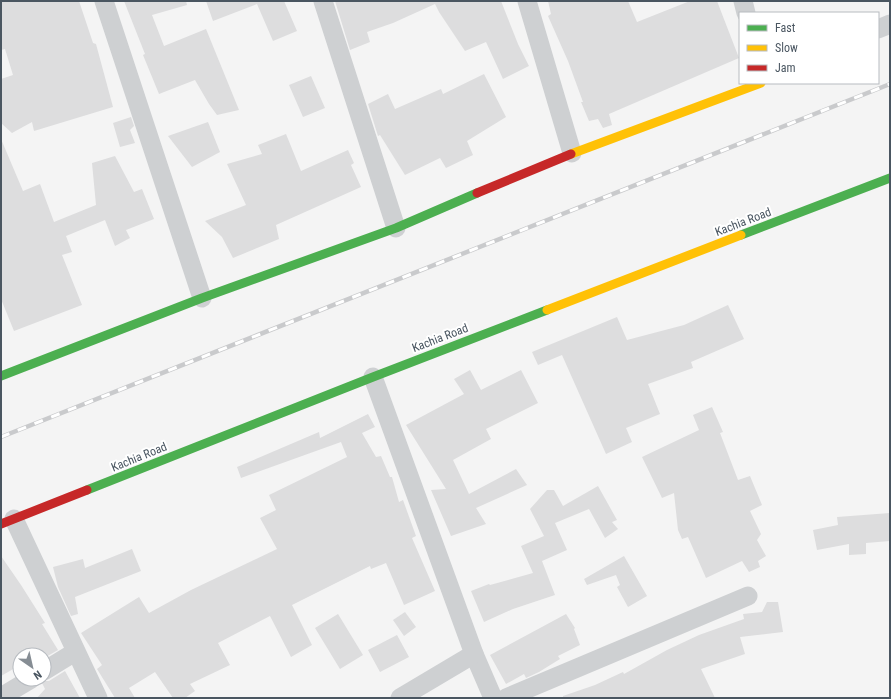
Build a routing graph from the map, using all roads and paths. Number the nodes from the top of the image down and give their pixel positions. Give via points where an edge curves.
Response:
1 (104, 1) edge
2 (323, 1) edge
3 (527, 1) edge
4 (743, 1) edge
5 (746, 12) edge
6 (890, 24) edge
7 (879, 29) edge
8 (758, 84) edge
9 (572, 153) junction
10 (890, 178) edge
11 (396, 228) junction
12 (202, 298) junction
13 (1, 376) edge
14 (373, 377) junction
15 (7, 522) edge
16 (748, 596) dead end
17 (76, 652) junction
18 (474, 654) junction
19 (52, 666) edge
20 (18, 687) edge
21 (1, 697) edge
22 (98, 698) edge
23 (400, 698) edge
24 (494, 698) edge
25 (506, 698) edge

1 - 12 street
2 - 11 street
3 - 9 street
4 - 5 street
6 - 7 street
8 - 9 main road
9 - 11 main road
10 - 14 main road, Kachia Road
11 - 12 main road
12 - 13 main road
14 - 15 main road, Kachia Road
14 - 18 street
15 - 17 street
16 - 25 street
17 - 19 street
17 - 22 street
18 - 23 street
18 - 24 street
20 - 21 street

